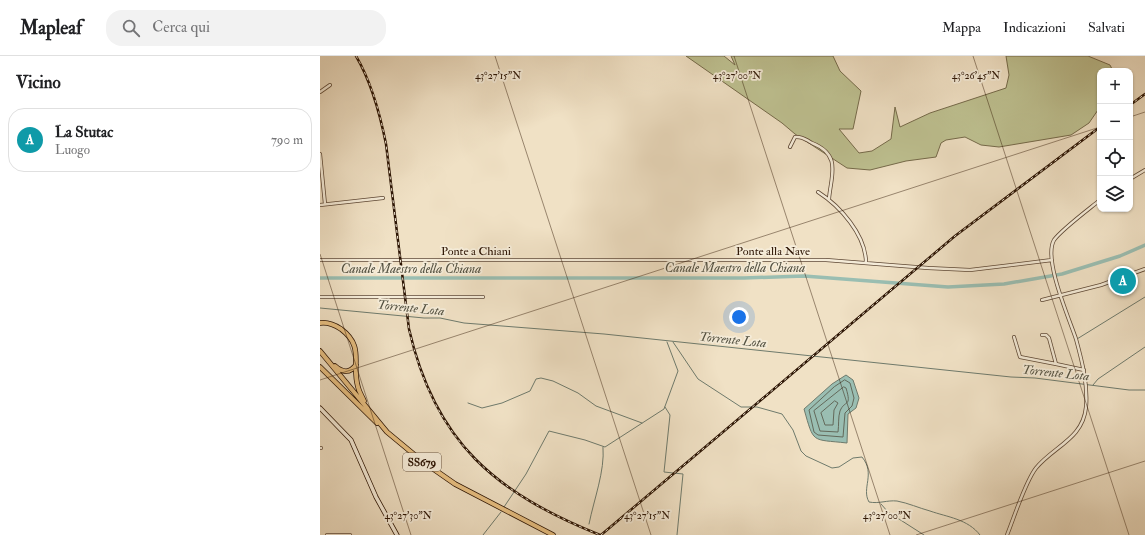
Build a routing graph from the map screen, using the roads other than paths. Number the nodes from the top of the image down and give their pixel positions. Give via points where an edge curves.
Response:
1 (330, 85) dead end
2 (320, 92) edge
3 (790, 147) dead end
4 (320, 154) edge
5 (1145, 170) edge
6 (1133, 177) edge
7 (818, 192) dead end
8 (383, 198) dead end
9 (829, 199) junction
10 (1097, 203) edge
11 (326, 204) junction
12 (320, 205) edge
13 (320, 260) edge
14 (631, 260) joint
15 (1052, 262) junction
16 (866, 263) junction
17 (1145, 269) edge
18 (1061, 295) junction
19 (320, 297) edge
20 (483, 297) dead end
21 (1042, 300) dead end
22 (320, 323) edge
23 (1042, 335) dead end
24 (1014, 337) dead end
25 (320, 351) edge
26 (325, 357) junction
27 (1056, 364) junction
28 (356, 365) junction
29 (320, 367) edge
30 (1084, 370) junction
31 (367, 407) junction
32 (320, 408) edge
33 (387, 432) junction
34 (327, 535) edge
35 (350, 535) edge
36 (397, 535) edge
37 (553, 535) edge
38 (1007, 535) edge

1 - 2 street
3 - 9 street via 795,137 801,136 819,145 830,156 834,171
4 - 11 street
5 - 6 street
7 - 9 street
8 - 11 street
9 - 16 street via 854,228
10 - 15 street via 1054,240 1051,250
11 - 12 street
13 - 14 street, Ponte a Chiani
14 - 16 street, Ponte alla Nave via 826,260
15 - 16 street, Ponte alla Nave via 970,270
15 - 18 street
17 - 18 street via 1102,285
18 - 21 street
18 - 30 street
19 - 20 street
22 - 28 main road via 338,327 349,336 356,350
23 - 27 street via 1049,338
24 - 27 street via 1020,357
25 - 26 main road, SS679
26 - 28 main road via 344,372 353,370
26 - 31 main road, SS679
27 - 30 street
28 - 31 main road via 358,386
29 - 33 main road
30 - 38 street via 1086,407 1083,421 1074,436 1035,469
31 - 33 main road, SS679
32 - 36 main road via 351,440
33 - 37 main road, SS679 via 422,462 455,484
34 - 35 street

